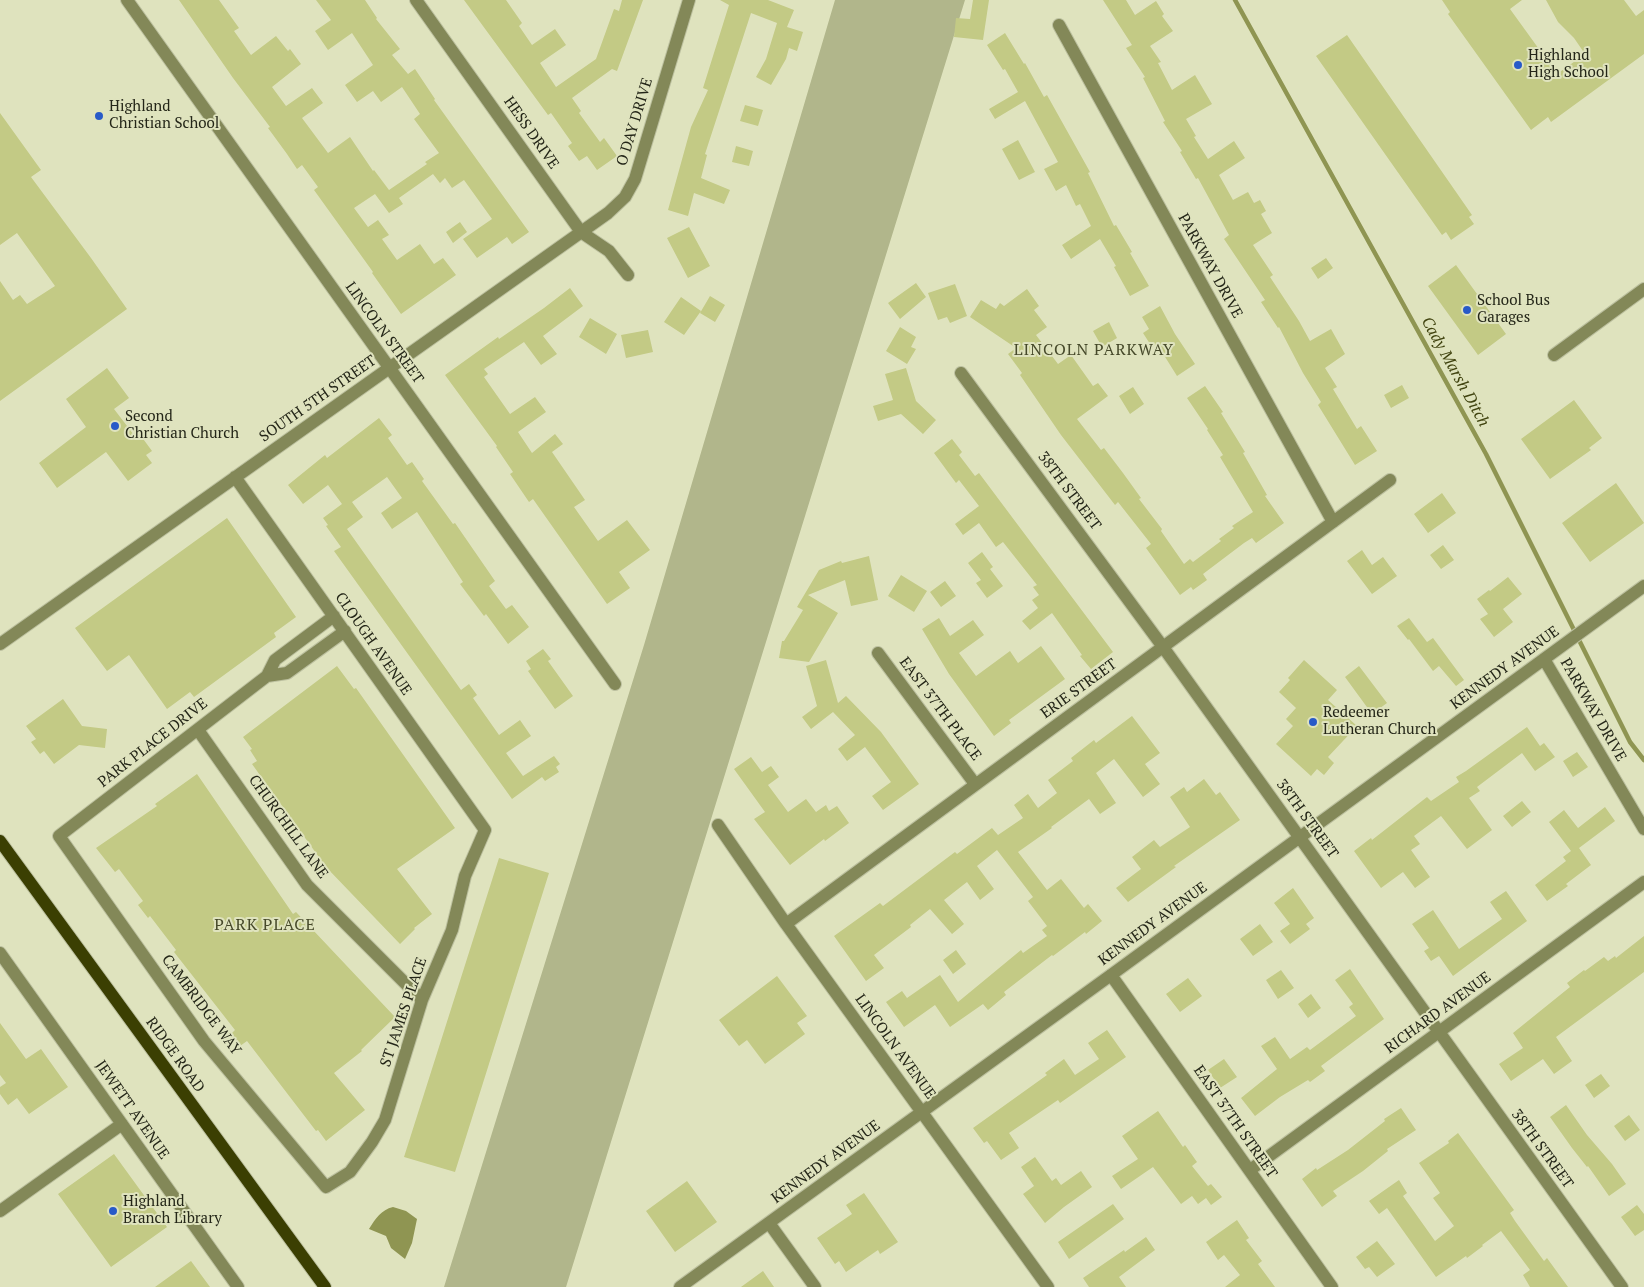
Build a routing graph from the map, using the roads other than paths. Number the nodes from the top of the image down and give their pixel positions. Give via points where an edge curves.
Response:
1 (127, 0) edge
2 (416, 0) edge
3 (689, 0) edge
4 (1059, 25) dead end
5 (581, 232) junction
6 (628, 275) dead end
7 (1644, 289) edge
8 (1554, 355) dead end
9 (389, 368) junction
10 (961, 374) dead end
11 (235, 476) junction
12 (1390, 480) dead end
13 (1334, 522) junction
14 (1644, 586) edge
15 (334, 616) junction
16 (344, 631) junction
17 (0, 644) edge
18 (1164, 647) junction
19 (878, 653) dead end
20 (1544, 659) junction
21 (267, 676) junction
22 (615, 684) dead end
23 (198, 730) junction
24 (975, 784) junction
25 (718, 825) dead end
26 (1644, 829) edge
27 (485, 830) joint
28 (58, 836) joint
29 (1299, 837) junction
30 (0, 841) edge
31 (1644, 882) edge
32 (786, 924) junction
33 (0, 953) edge
34 (1111, 975) junction
35 (422, 1000) junction
36 (1439, 1033) junction
37 (922, 1112) junction
38 (122, 1124) junction
39 (1250, 1170) junction
40 (326, 1187) joint
41 (0, 1211) edge
42 (769, 1223) junction
43 (238, 1287) edge
44 (325, 1287) edge
45 (680, 1287) edge
46 (815, 1287) edge
47 (1048, 1287) edge
48 (1332, 1287) edge
49 (1622, 1287) edge

1 - 9 street, LINCOLN STREET
2 - 5 street, HESS DRIVE
3 - 5 street, O DAY DRIVE via 635,179 625,197
4 - 13 street, PARKWAY DRIVE
5 - 6 street, HESS DRIVE via 610,251
5 - 9 street, SOUTH 5TH STREET
7 - 8 street
9 - 11 street, SOUTH 5TH STREET
9 - 22 street, LINCOLN STREET
10 - 18 street, 38TH STREET
11 - 15 street, CLOUGH AVENUE
11 - 17 street, SOUTH 5TH STREET
12 - 13 street, ERIE STREET
13 - 18 street, ERIE STREET
14 - 20 street, KENNEDY AVENUE
15 - 16 street, CLOUGH AVENUE
15 - 21 street, PARK PLACE DRIVE via 275,660
16 - 21 street, PARK PLACE DRIVE via 287,673
16 - 27 street, CLOUGH AVENUE
18 - 24 street, ERIE STREET
18 - 29 street, 38TH STREET
19 - 24 street, EAST 37TH PLACE
20 - 26 street, PARKWAY DRIVE
20 - 29 street, KENNEDY AVENUE
21 - 23 street, PARK PLACE DRIVE
23 - 28 street, PARK PLACE DRIVE
23 - 35 street, CHURCHILL LANE via 307,885
24 - 32 street, ERIE STREET
25 - 32 street, LINCOLN AVENUE
27 - 35 street, ST JAMES PLACE via 465,876 452,930
28 - 40 street, CAMBRIDGE WAY via 204,1040
29 - 34 street, KENNEDY AVENUE
29 - 36 street, 38TH STREET
30 - 44 main road, RIDGE ROAD
31 - 36 street, RICHARD AVENUE
32 - 37 street, LINCOLN AVENUE
33 - 38 street, JEWETT AVENUE
34 - 37 street, KENNEDY AVENUE
34 - 39 street, EAST 37TH STREET
35 - 40 street, ST JAMES PLACE via 385,1120 350,1172
36 - 39 street, RICHARD AVENUE
36 - 49 street, 38TH STREET
37 - 42 street, KENNEDY AVENUE
37 - 47 street, LINCOLN AVENUE
38 - 41 street
38 - 43 street, JEWETT AVENUE
39 - 48 street, EAST 37TH STREET
42 - 45 street, KENNEDY AVENUE
42 - 46 street

